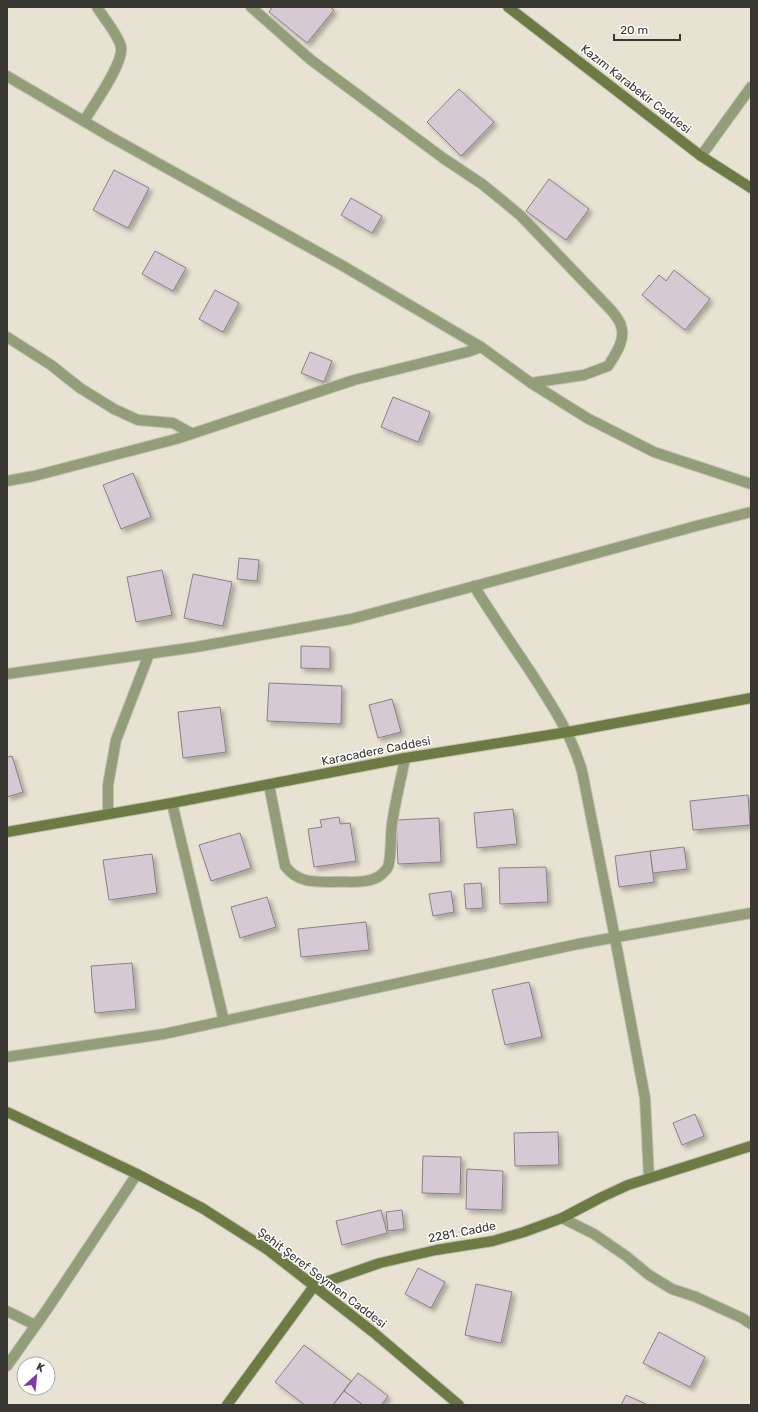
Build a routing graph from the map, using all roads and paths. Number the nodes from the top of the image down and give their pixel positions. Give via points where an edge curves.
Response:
1 (97, 7) edge
2 (251, 7) edge
3 (508, 7) edge
4 (7, 76) edge
5 (751, 87) edge
6 (84, 121) junction
7 (701, 156) junction
8 (751, 188) edge
9 (7, 337) edge
10 (481, 347) junction
11 (531, 383) junction
12 (191, 433) junction
13 (7, 481) edge
14 (751, 484) edge
15 (751, 512) edge
16 (474, 586) junction
17 (149, 654) junction
18 (7, 674) edge
19 (751, 698) edge
20 (568, 732) junction
21 (405, 758) junction
22 (269, 785) junction
23 (172, 803) junction
24 (108, 814) junction
25 (7, 832) edge
26 (751, 913) edge
27 (615, 938) junction
28 (224, 1021) junction
29 (7, 1057) edge
30 (7, 1112) edge
31 (751, 1146) edge
32 (137, 1174) junction
33 (649, 1178) junction
34 (562, 1218) junction
35 (314, 1286) junction
36 (7, 1311) edge
37 (751, 1324) edge
38 (35, 1325) junction
39 (7, 1366) edge
40 (227, 1405) edge
41 (459, 1405) edge

1 - 6 street via 121,47 120,59
2 - 11 street via 310,60 503,200 611,310 621,325 622,338 608,366 584,374
3 - 7 street, Kazım Karabekir Caddesi
4 - 6 street
5 - 7 street
6 - 10 street via 343,266
7 - 8 street, Kazım Karabekir Caddesi
9 - 12 street via 114,409 138,420 173,423
10 - 11 street
10 - 12 street via 354,380
11 - 14 street via 587,418 654,452
12 - 13 street
15 - 16 street
16 - 17 street via 351,619 196,648
16 - 20 street
17 - 18 street
17 - 24 street via 116,740 108,784
19 - 20 street, Karacadere Caddesi
20 - 21 street, Karacadere Caddesi
20 - 27 street via 582,771
21 - 22 street, Karacadere Caddesi
21 - 22 street via 392,825 390,856 387,868 375,879 323,882 303,880 291,874 285,866
22 - 23 street, Karacadere Caddesi
23 - 24 street, Karacadere Caddesi
23 - 28 street
24 - 25 street, Karacadere Caddesi
26 - 27 street
27 - 28 street
27 - 33 street via 645,1098
28 - 29 street via 164,1034
30 - 32 street, Şehit Şeref Seymen Caddesi
31 - 33 street, 2281. Cadde
32 - 35 street, Şehit Şeref Seymen Caddesi via 202,1208 268,1250
32 - 38 street
33 - 34 street, 2281. Cadde via 602,1197
34 - 35 street, 2281. Cadde via 493,1241 436,1250 380,1263
34 - 37 street via 594,1234 672,1289 696,1297
35 - 40 street
35 - 41 street, Şehit Şeref Seymen Caddesi
36 - 38 street
38 - 39 street

